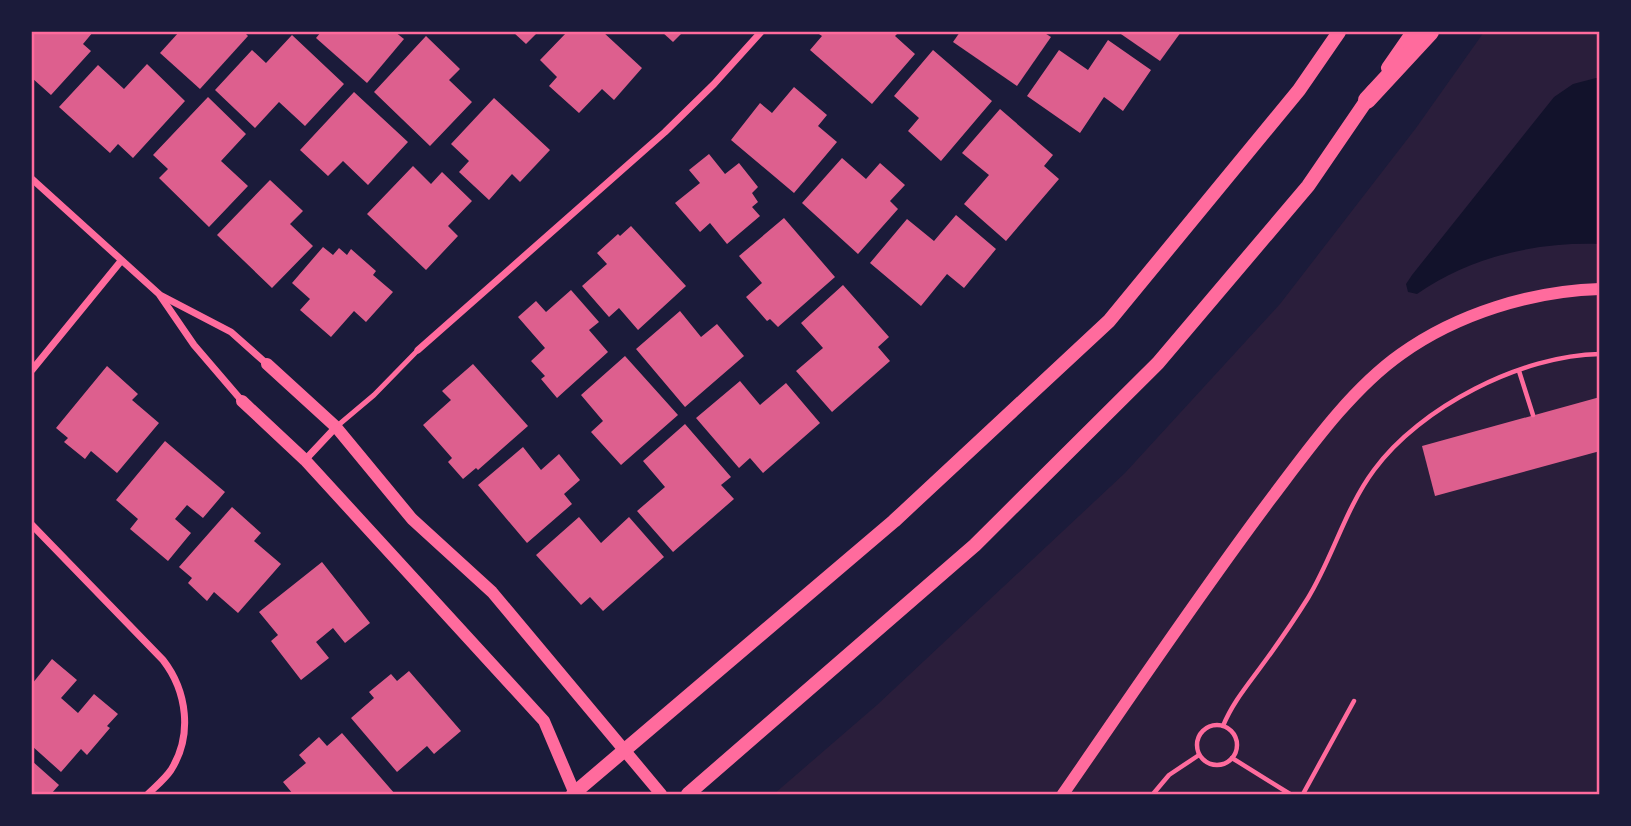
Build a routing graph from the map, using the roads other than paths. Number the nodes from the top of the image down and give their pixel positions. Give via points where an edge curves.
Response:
1 (761, 32) edge
2 (1339, 32) edge
3 (1413, 32) edge
4 (1430, 32) edge
5 (1367, 100) junction
6 (32, 178) edge
7 (121, 261) junction
8 (1600, 289) edge
9 (159, 294) junction
10 (418, 350) joint
11 (267, 364) joint
12 (32, 370) edge
13 (242, 401) joint
14 (336, 427) junction
15 (305, 460) junction
16 (32, 525) edge
17 (624, 750) junction
18 (148, 794) edge
19 (574, 794) edge
20 (661, 794) edge
21 (688, 794) edge
22 (1063, 794) edge

1 - 10 street via 656,141
2 - 17 main road via 1299,90 1109,321 894,521
3 - 5 main road
4 - 5 main road
5 - 21 main road via 1308,186 1158,363 975,545
6 - 7 street
7 - 9 street
7 - 12 street
8 - 22 street via 1567,290 1482,312 1399,355 1353,397 1226,558
9 - 11 street via 231,332
9 - 13 street via 194,345
10 - 14 lane
11 - 14 street
13 - 15 street
14 - 15 street
14 - 17 street via 412,519 492,592
15 - 19 street via 544,721
16 - 18 street via 163,660 178,685 185,713 182,742 170,771
17 - 19 main road
17 - 20 street

